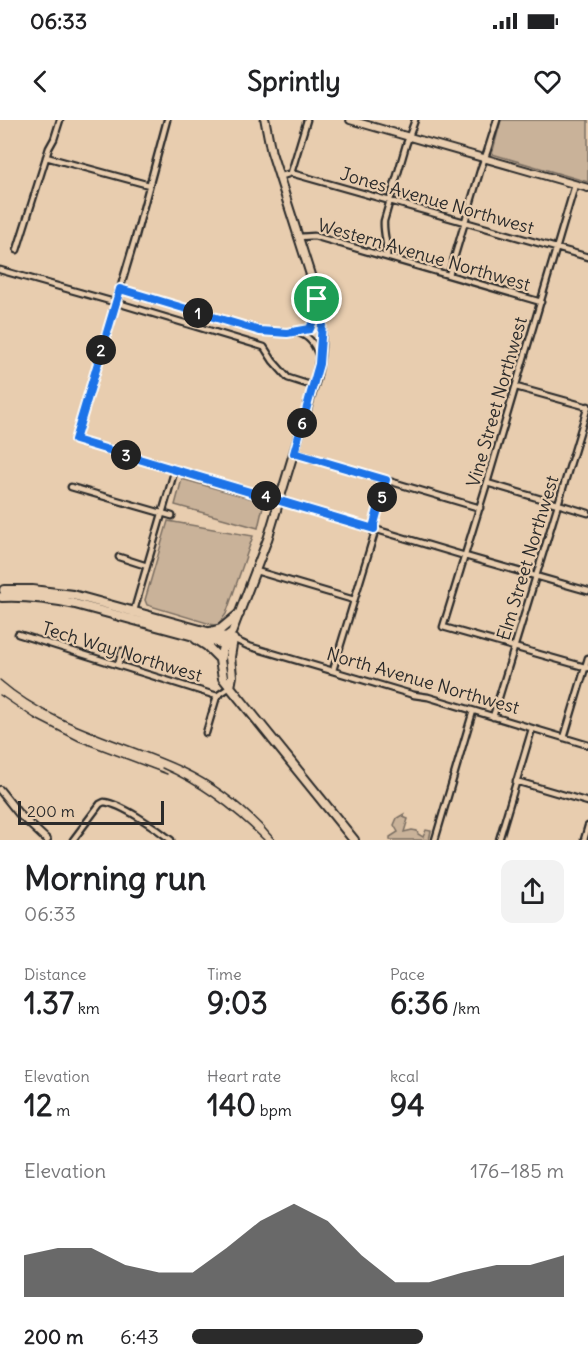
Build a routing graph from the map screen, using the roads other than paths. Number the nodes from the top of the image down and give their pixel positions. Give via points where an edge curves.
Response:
1 (60, 120) edge
2 (167, 120) edge
3 (265, 120) edge
4 (307, 120) edge
5 (350, 120) edge
6 (415, 120) edge
7 (497, 120) edge
8 (409, 137) junction
9 (46, 157) junction
10 (484, 159) junction
11 (291, 173) junction
12 (279, 177) junction
13 (149, 185) junction
14 (575, 185) junction
15 (588, 188) edge
16 (389, 201) junction
17 (464, 223) junction
18 (299, 237) junction
19 (556, 249) junction
20 (18, 250) dead end
21 (387, 257) junction
22 (588, 258) edge
23 (0, 270) edge
24 (449, 275) junction
25 (120, 289) junction
26 (317, 299) junction
27 (541, 302) junction
28 (115, 303) junction
29 (296, 332) junction
30 (320, 358) junction
31 (313, 386) junction
32 (516, 387) junction
33 (588, 406) edge
34 (294, 453) junction
35 (175, 469) junction
36 (386, 480) junction
37 (488, 483) junction
38 (71, 487) dead end
39 (279, 501) junction
40 (558, 504) junction
41 (480, 508) junction
42 (588, 513) edge
43 (161, 514) junction
44 (172, 516) dead end
45 (374, 529) junction
46 (465, 556) junction
47 (119, 557) dead end
48 (147, 566) junction
49 (256, 570) junction
50 (535, 575) junction
51 (588, 591) edge
52 (3, 594) dead end
53 (354, 600) junction
54 (239, 614) junction
55 (133, 615) junction
56 (208, 632) junction
57 (18, 634) dead end
58 (187, 634) junction
59 (229, 640) junction
60 (514, 647) junction
61 (123, 651) dead end
62 (588, 658) edge
63 (220, 659) junction
64 (118, 665) junction
65 (587, 668) edge
66 (333, 670) junction
67 (230, 687) junction
68 (217, 696) junction
69 (473, 711) junction
70 (493, 717) junction
71 (532, 729) junction
72 (206, 733) dead end
73 (564, 738) junction
74 (588, 745) edge
75 (516, 781) junction
76 (0, 790) edge
77 (588, 802) edge
78 (588, 826) edge
79 (47, 840) edge
80 (73, 840) edge
81 (171, 840) edge
82 (354, 840) edge
83 (435, 840) edge
84 (499, 840) edge
85 (584, 840) edge

1 - 9 street
2 - 13 street
3 - 12 main road
4 - 11 street
5 - 8 main road
6 - 8 street
7 - 10 street
8 - 10 main road
8 - 16 street
9 - 13 street
9 - 20 street
10 - 14 main road
10 - 17 street
11 - 12 street
11 - 16 street, Jones Avenue Northwest
12 - 18 main road
13 - 25 street
14 - 15 main road
14 - 19 street, Vine Street Northwest
16 - 17 street, Jones Avenue Northwest
16 - 21 street via 383,229
17 - 19 street, Jones Avenue Northwest
17 - 24 street
18 - 21 street, Western Avenue Northwest via 314,236
18 - 26 main road
19 - 22 street, Jones Avenue Northwest
19 - 27 street, Vine Street Northwest
21 - 24 street, Western Avenue Northwest
23 - 28 street
24 - 27 street, Western Avenue Northwest
25 - 28 street
25 - 29 street via 260,331
26 - 29 street via 310,329
26 - 30 main road via 322,324
27 - 32 street, Vine Street Northwest
28 - 31 street via 264,347 288,378
28 - 35 street via 75,440
29 - 30 street via 312,341
30 - 31 main road
31 - 34 main road
32 - 33 street
32 - 37 street, Vine Street Northwest
33 - 40 street, Elm Street Northwest
34 - 36 street
34 - 39 main road
35 - 39 street
35 - 43 street
36 - 41 street
36 - 45 street
37 - 40 street
37 - 41 street, Vine Street Northwest
38 - 43 street
39 - 45 street
39 - 49 main road
40 - 42 street
40 - 50 street, Elm Street Northwest
41 - 46 street, Vine Street Northwest
43 - 44 street
43 - 48 street
45 - 46 street
45 - 53 street
46 - 50 street
46 - 60 street, Vine Street Northwest via 443,627
47 - 48 street
48 - 55 street
49 - 53 street
49 - 54 main road
50 - 51 street
50 - 60 street, Elm Street Northwest
52 - 55 highway, North Avenue Northwest via 59,592
53 - 66 street
54 - 56 highway via 221,630
54 - 59 main road
55 - 56 highway, North Avenue Northwest
55 - 58 highway, North Avenue Northwest
56 - 59 highway, North Avenue Northwest
57 - 64 street, Tech Way Northwest
58 - 59 highway, North Avenue Northwest
58 - 63 highway
59 - 63 highway
59 - 66 street, North Avenue Northwest
59 - 67 highway
60 - 65 street
60 - 70 street, Elm Street Northwest
61 - 64 street
62 - 65 street
63 - 67 highway via 223,678
64 - 68 street, Tech Way Northwest
65 - 73 street
66 - 69 street, North Avenue Northwest
67 - 68 street
67 - 82 highway
68 - 72 street
69 - 70 street, North Avenue Northwest
69 - 83 street
70 - 71 street, North Avenue Northwest
71 - 73 street, North Avenue Northwest
71 - 75 street
73 - 74 street, North Avenue Northwest
75 - 77 street
75 - 84 street
76 - 79 main road
78 - 85 street
80 - 81 street via 104,802 141,819

